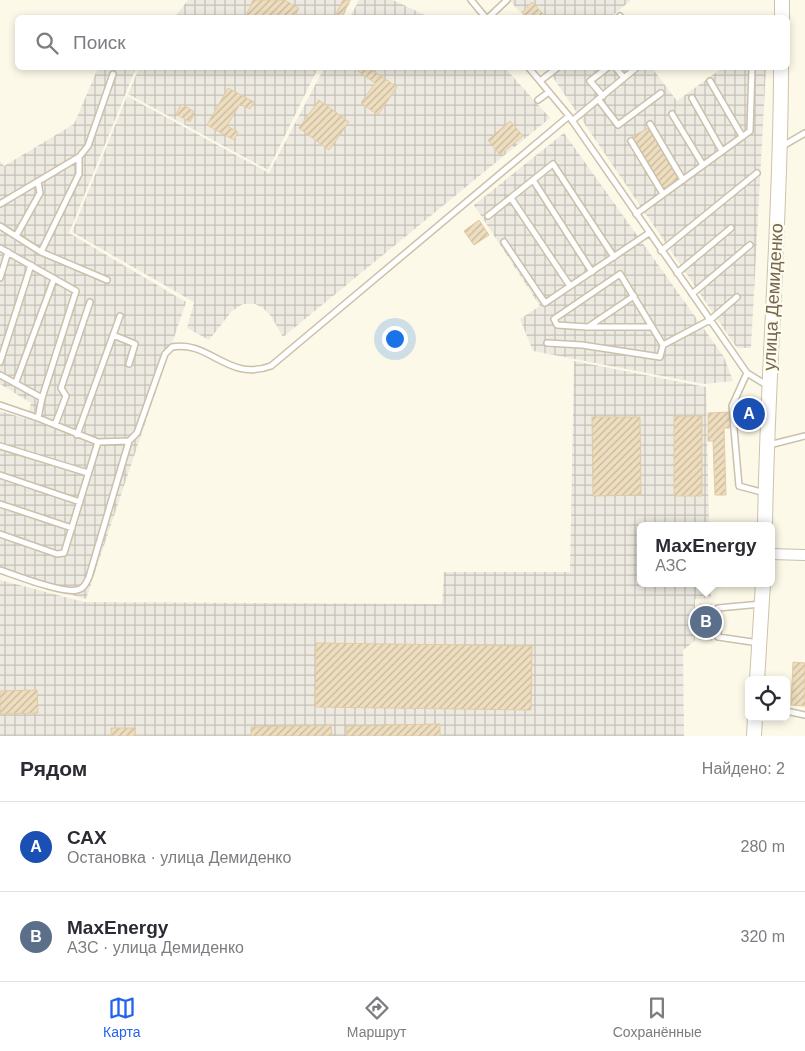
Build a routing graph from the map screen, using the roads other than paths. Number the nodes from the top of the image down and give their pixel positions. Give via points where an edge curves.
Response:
1 (471, 0) edge
2 (507, 0) edge
3 (782, 0) edge
4 (484, 15) edge
5 (490, 15) edge
6 (782, 15) edge
7 (531, 70) edge
8 (554, 70) edge
9 (604, 70) edge
10 (618, 70) edge
11 (634, 70) edge
12 (752, 70) edge
13 (781, 70) edge
14 (113, 74) dead end
15 (624, 78) junction
16 (540, 81) junction
17 (710, 81) dead end
18 (549, 92) junction
19 (661, 94) dead end
20 (600, 98) junction
21 (692, 98) dead end
22 (538, 100) dead end
23 (672, 114) dead end
24 (570, 119) junction
25 (650, 124) dead end
26 (805, 133) edge
27 (742, 136) junction
28 (631, 142) dead end
29 (781, 147) junction
30 (722, 151) junction
31 (79, 157) junction
32 (703, 165) junction
33 (757, 173) dead end
34 (533, 180) junction
35 (683, 180) junction
36 (38, 182) junction
37 (663, 194) junction
38 (511, 198) junction
39 (0, 204) edge
40 (636, 214) junction
41 (488, 216) dead end
42 (0, 226) edge
43 (731, 228) dead end
44 (649, 233) junction
45 (16, 236) junction
46 (504, 242) dead end
47 (750, 245) dead end
48 (0, 248) edge
49 (662, 251) junction
50 (8, 252) junction
51 (41, 252) junction
52 (614, 257) junction
53 (31, 265) junction
54 (592, 272) junction
55 (678, 273) junction
56 (0, 278) edge
57 (54, 279) junction
58 (107, 280) dead end
59 (570, 286) junction
60 (692, 294) junction
61 (634, 296) junction
62 (737, 297) dead end
63 (90, 302) dead end
64 (120, 316) dead end
65 (710, 320) junction
66 (587, 327) junction
67 (652, 327) junction
68 (113, 335) junction
69 (547, 343) dead end
70 (663, 345) junction
71 (0, 362) edge
72 (129, 364) dead end
73 (747, 373) junction
74 (0, 375) edge
75 (16, 382) junction
76 (769, 386) junction
77 (42, 398) junction
78 (0, 405) edge
79 (38, 418) junction
80 (55, 425) junction
81 (77, 435) junction
82 (805, 436) edge
83 (128, 441) junction
84 (98, 442) junction
85 (766, 445) junction
86 (0, 446) edge
87 (88, 472) junction
88 (0, 476) edge
89 (765, 493) junction
90 (80, 502) junction
91 (0, 504) edge
92 (765, 522) edge
93 (72, 528) junction
94 (0, 534) edge
95 (775, 554) edge
96 (805, 555) edge
97 (0, 570) edge
98 (763, 587) edge
99 (762, 604) junction
100 (759, 643) junction
101 (757, 676) edge
102 (790, 712) edge
103 (805, 715) edge
104 (755, 721) edge
105 (754, 736) edge

1 - 4 lane
2 - 5 lane
3 - 6 main road
7 - 16 lane
8 - 16 lane
9 - 20 lane via 590,80
10 - 15 lane
11 - 15 lane
12 - 27 lane via 750,131
13 - 29 main road, улица Демиденко
14 - 31 lane via 88,146
15 - 20 lane
16 - 18 lane
17 - 27 lane
18 - 22 lane
18 - 24 lane
19 - 20 lane via 618,125
20 - 24 lane
21 - 30 lane
23 - 32 lane
24 - 40 lane
24 - 83 lane via 271,366 258,371 243,371 190,346 172,347 165,354 137,433
25 - 35 lane
26 - 29 lane
27 - 30 lane
28 - 37 lane
29 - 76 main road, улица Демиденко
30 - 32 lane
31 - 36 lane
31 - 51 lane via 79,174
32 - 35 lane
33 - 49 lane
34 - 38 lane
34 - 52 lane via 553,164
34 - 54 lane
35 - 37 lane
36 - 39 lane
36 - 45 lane via 40,193
37 - 40 lane
38 - 41 lane
38 - 59 lane
40 - 44 lane
42 - 45 lane
43 - 55 lane
44 - 49 lane
44 - 52 lane
45 - 51 lane
46 - 59 lane via 545,303
47 - 60 lane
48 - 50 lane
49 - 55 lane
50 - 53 lane
50 - 56 lane
51 - 58 lane
52 - 54 lane
53 - 57 lane
53 - 71 lane
54 - 59 lane
55 - 60 lane
57 - 75 lane
57 - 77 lane via 76,292
60 - 65 lane
61 - 66 lane
61 - 66 lane via 620,274 554,319 557,325
61 - 67 lane
62 - 65 lane
63 - 80 lane via 61,388 66,396
64 - 68 lane
65 - 70 lane
65 - 73 lane
66 - 67 lane
67 - 70 lane
68 - 72 lane via 135,344
68 - 81 lane
69 - 70 lane via 660,357
73 - 76 lane
73 - 89 lane via 732,406 739,486
74 - 75 lane
75 - 77 lane
76 - 85 main road, улица Демиденко
77 - 79 lane
78 - 79 lane
79 - 80 lane
80 - 81 lane
81 - 84 lane
82 - 85 lane
83 - 84 lane
83 - 97 lane via 84,587 76,591 62,589
84 - 87 lane
85 - 89 main road, улица Демиденко
86 - 87 lane
87 - 90 lane
88 - 90 lane
89 - 92 main road, улица Демиденко
90 - 93 lane
91 - 93 lane
93 - 94 lane via 64,553 57,554
95 - 96 street
98 - 99 main road
99 - 100 main road
99 - 100 lane via 718,608 718,637
100 - 101 main road
102 - 103 lane
104 - 105 main road

